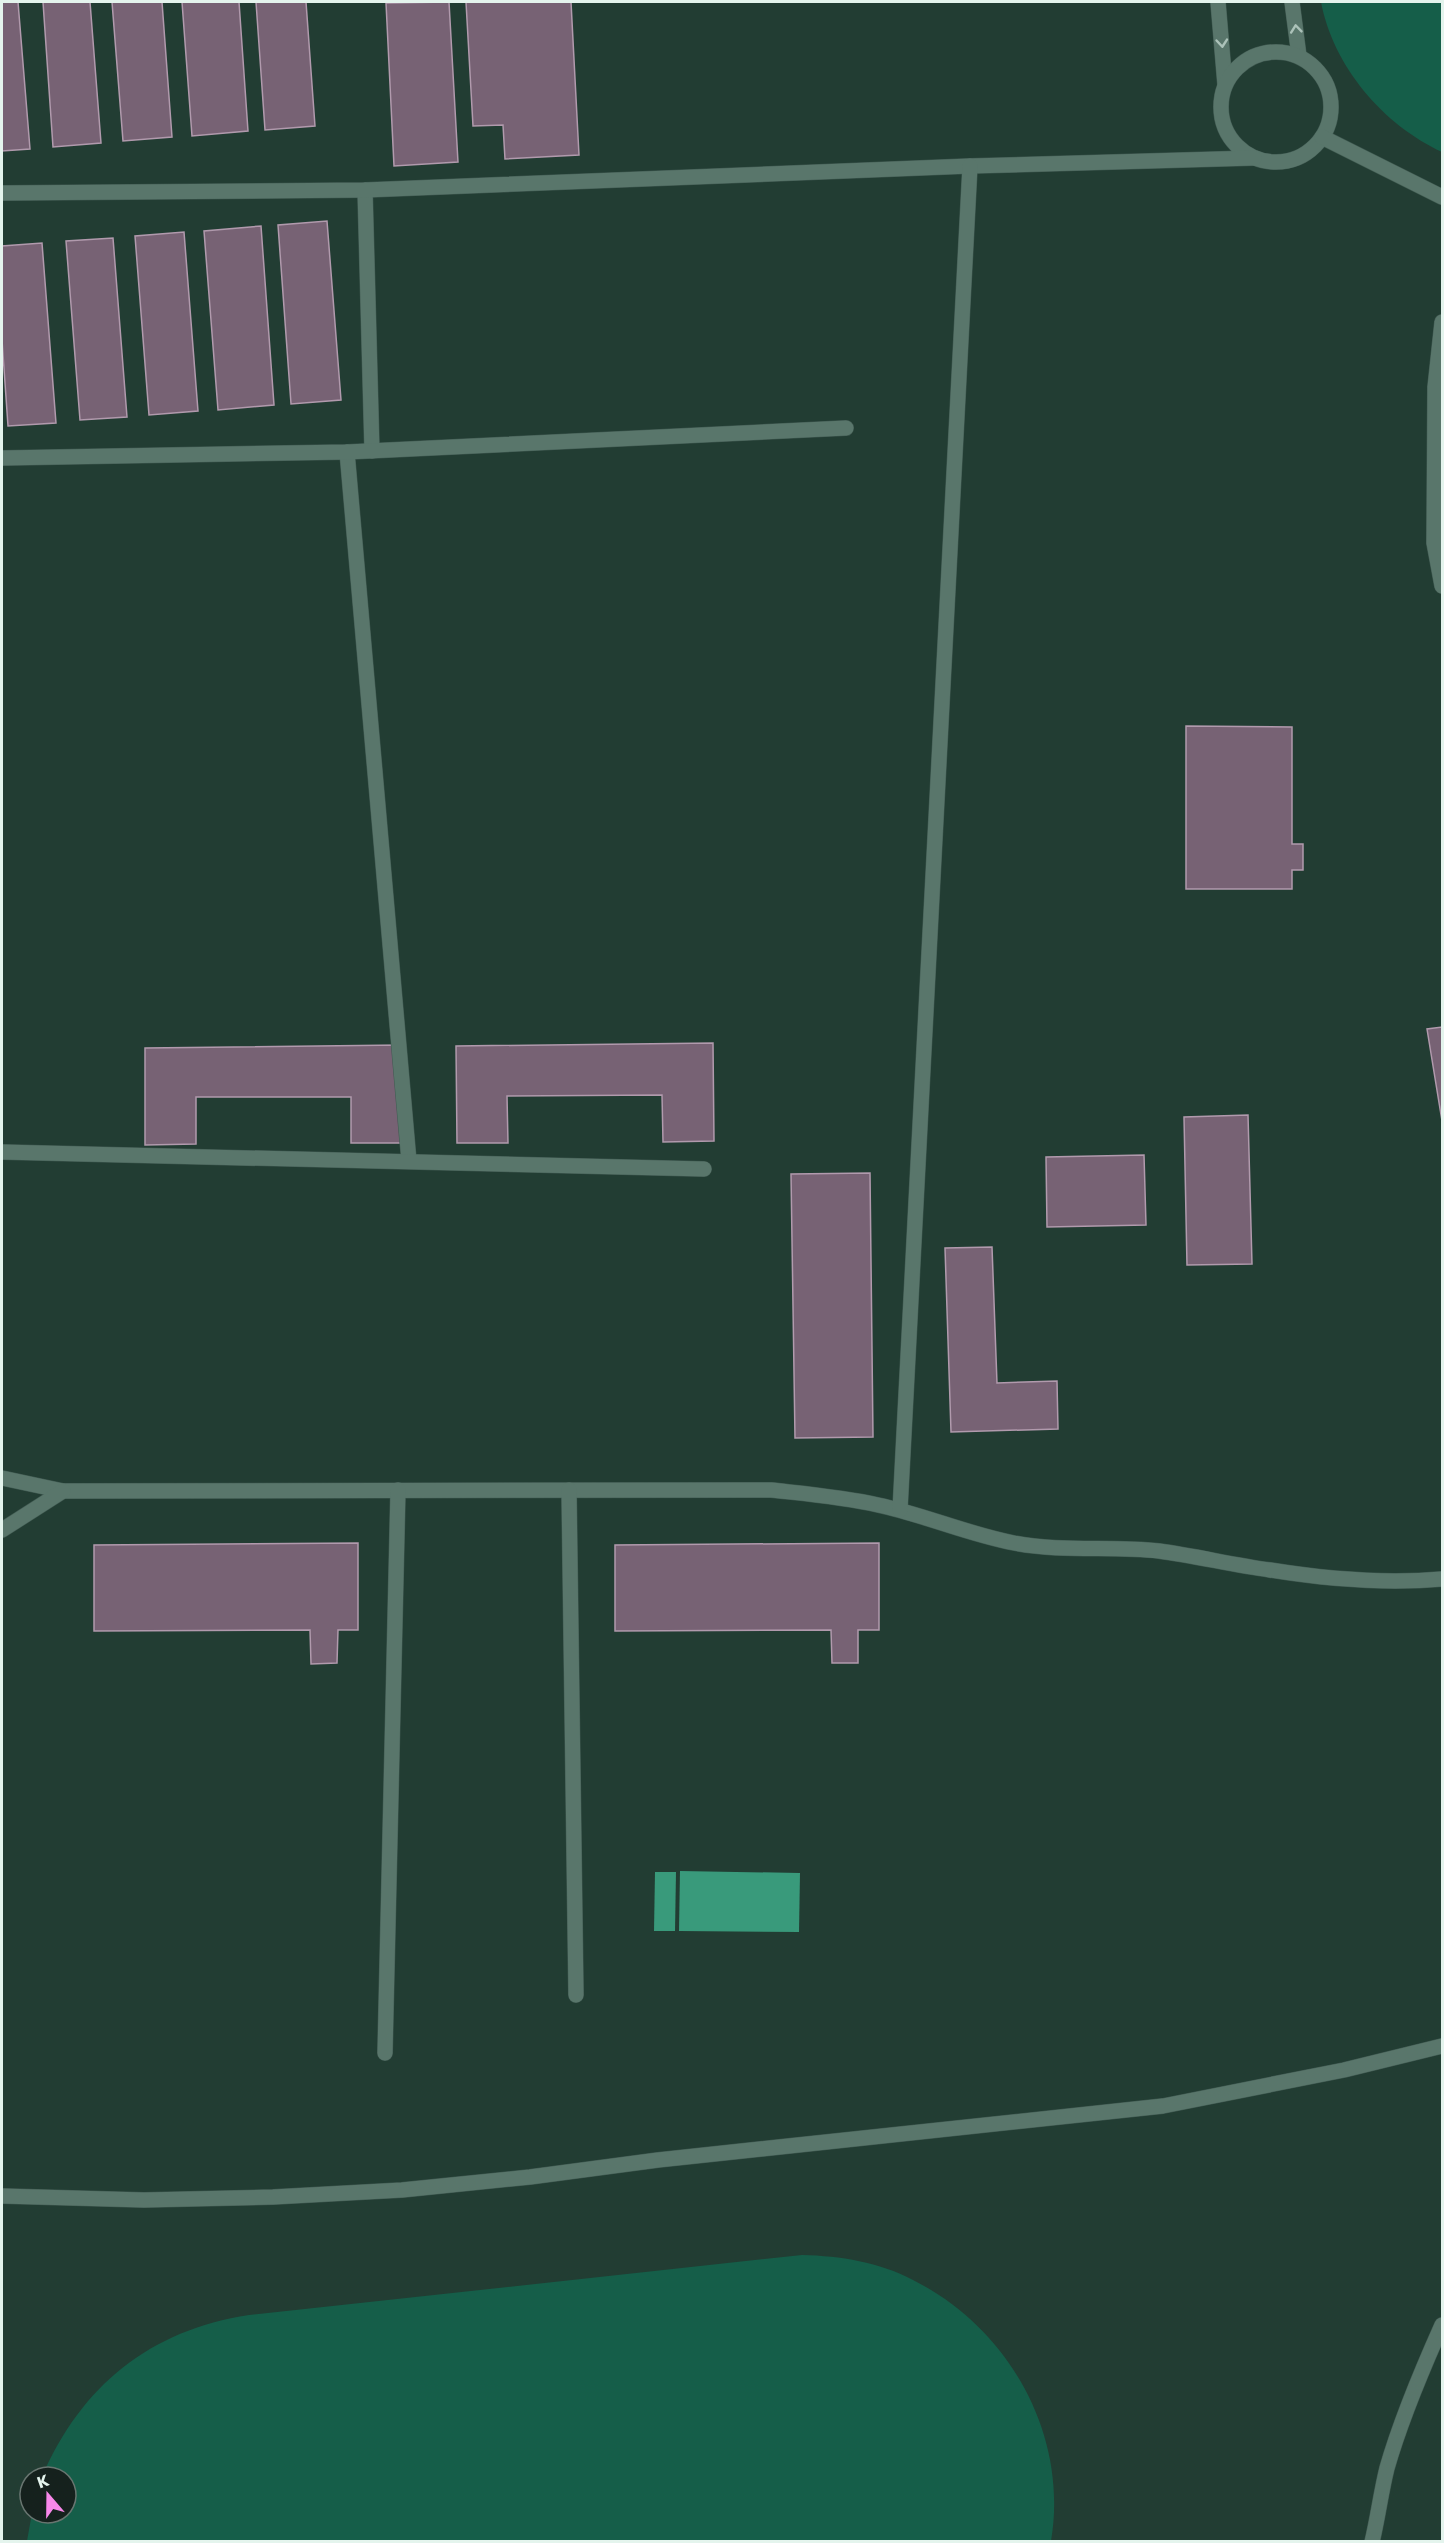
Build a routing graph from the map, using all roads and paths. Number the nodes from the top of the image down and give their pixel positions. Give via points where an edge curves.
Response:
1 (1218, 2) edge
2 (1292, 2) edge
3 (1299, 56) junction
4 (1225, 85) junction
5 (1322, 137) junction
6 (1254, 158) junction
7 (970, 166) junction
8 (365, 190) junction
9 (2, 193) edge
10 (1443, 197) edge
11 (1443, 322) edge
12 (846, 428) dead end
13 (372, 451) junction
14 (347, 452) junction
15 (2, 458) edge
16 (1443, 586) edge
17 (2, 1144) edge
18 (28, 1151) junction
19 (2, 1152) edge
20 (409, 1161) junction
21 (704, 1169) dead end
22 (2, 1478) edge
23 (398, 1490) junction
24 (569, 1490) junction
25 (63, 1491) junction
26 (900, 1510) junction
27 (2, 1530) edge
28 (1443, 1578) edge
29 (576, 1995) dead end
30 (1443, 2046) edge
31 (385, 2053) dead end
32 (2, 2196) edge
33 (1443, 2325) edge
34 (1372, 2541) edge

1 -> 4 street
3 -> 2 street
3 - 4 street via 1281,51 1256,56 1234,71
3 - 5 street via 1324,78 1331,94 1332,112
4 - 6 street via 1222,120 1239,148
5 - 6 street via 1305,154 1289,161
5 - 10 street
6 - 7 street
7 - 8 street
7 - 26 street
8 - 9 street
8 - 13 street
11 - 16 street via 1435,387 1434,543
12 - 13 street
13 - 14 street
14 - 15 street
14 - 20 street
17 - 18 street
18 - 19 street
18 - 20 street
20 - 21 street
22 - 25 street
23 - 24 street
23 - 25 street
23 - 31 street
24 - 26 street via 771,1490 825,1495
24 - 29 street
25 - 27 street
26 - 28 street via 1016,1543 1156,1551 1324,1577
30 - 32 street via 1163,2106 530,2177 402,2190 273,2197 144,2200
33 - 34 street via 1402,2422 1387,2469

